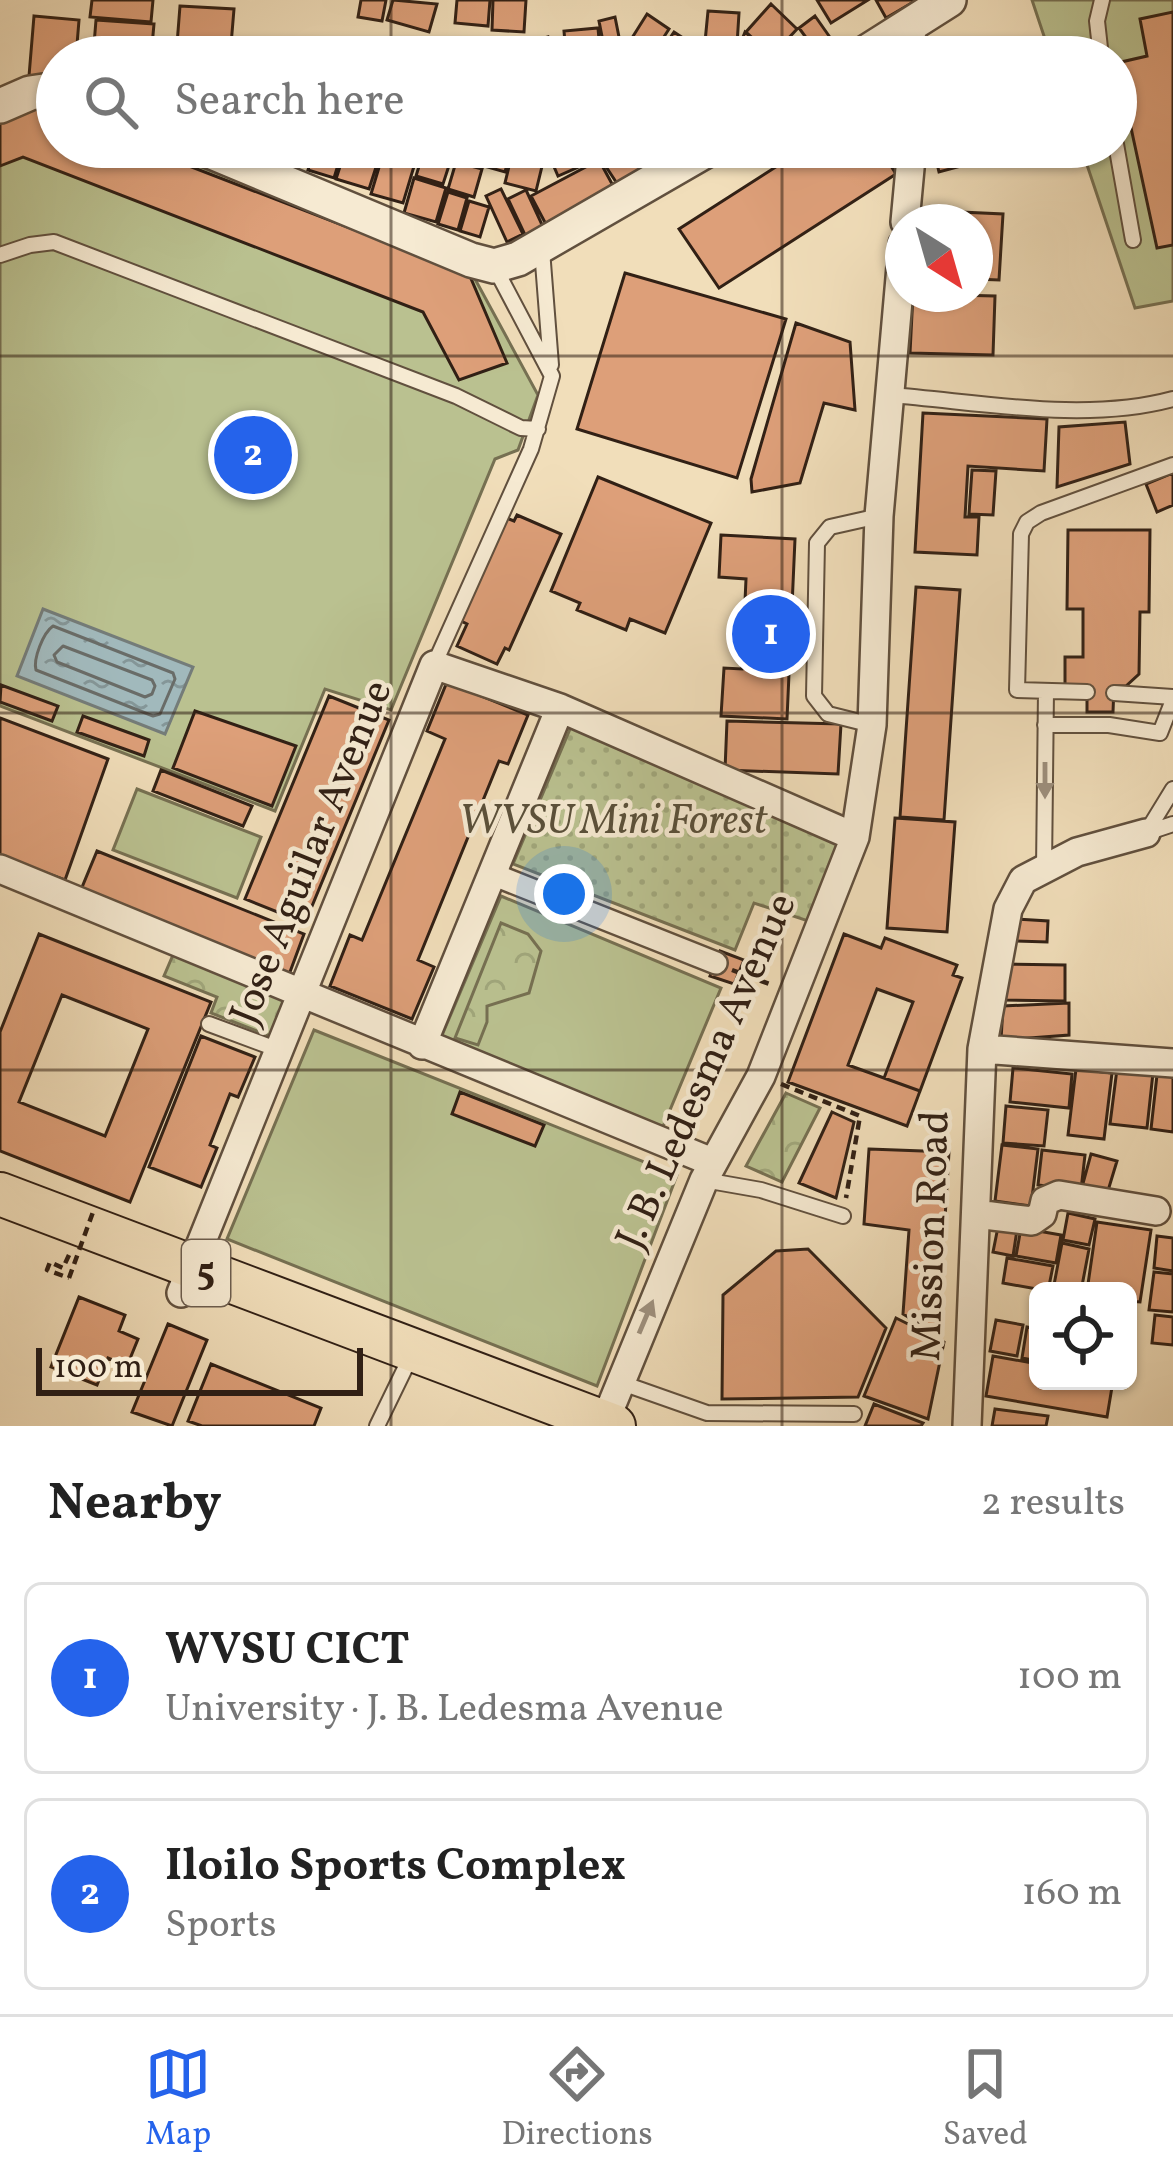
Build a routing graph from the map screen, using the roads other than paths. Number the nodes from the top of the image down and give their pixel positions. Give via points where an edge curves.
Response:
1 (950, 0) edge
2 (1102, 0) edge
3 (916, 36) edge
4 (1098, 36) edge
5 (36, 92) edge
6 (0, 106) edge
7 (250, 168) edge
8 (675, 168) edge
9 (909, 168) edge
10 (1120, 168) edge
11 (906, 204) edge
12 (1133, 240) dead end
13 (541, 245) junction
14 (0, 255) edge
15 (494, 266) junction
16 (897, 312) edge
17 (552, 376) junction
18 (890, 395) junction
19 (1173, 399) edge
20 (538, 429) junction
21 (1173, 465) edge
22 (879, 516) junction
23 (434, 665) junction
24 (1046, 691) junction
25 (1087, 692) dead end
26 (1114, 693) dead end
27 (1173, 699) edge
28 (560, 708) junction
29 (872, 724) junction
30 (1046, 724) junction
31 (1173, 789) edge
32 (1159, 829) edge
33 (855, 836) junction
34 (0, 868) edge
35 (1044, 869) junction
36 (492, 874) junction
37 (716, 963) road end
38 (302, 992) junction
39 (209, 1024) dead end
40 (422, 1046) junction
41 (982, 1049) junction
42 (279, 1050) junction
43 (1173, 1063) edge
44 (708, 1171) junction
45 (0, 1194) edge
46 (1156, 1211) dead end
47 (976, 1214) junction
48 (843, 1216) road end
49 (0, 1220) edge
50 (186, 1280) junction
51 (407, 1362) junction
52 (619, 1382) junction
53 (854, 1414) dead end
54 (607, 1425) edge
55 (377, 1426) edge
56 (547, 1426) edge
57 (968, 1426) edge

1 - 3 street
2 - 4 lane
5 - 6 street
7 - 15 street
8 - 13 street
9 - 11 street
10 - 12 lane
13 - 15 street
13 - 17 lane, Jose Aguilar Avenue
14 - 20 lane via 54,242
15 - 17 lane
16 - 18 street, J. B. Ledesma Avenue
17 - 20 lane, Jose Aguilar Avenue
18 - 19 lane via 1098,409
18 - 22 street, J. B. Ledesma Avenue
20 - 23 lane, Jose Aguilar Avenue
21 - 24 lane via 1027,522 1017,690
22 - 29 street, J. B. Ledesma Avenue
22 - 29 lane via 830,527 817,543 814,696 828,715
23 - 28 street
23 - 38 street, Jose Aguilar Avenue
24 - 25 lane
24 - 30 lane
26 - 27 lane
27 - 30 lane via 1160,733
28 - 33 street
28 - 36 street
29 - 33 street, J. B. Ledesma Avenue
30 -> 35 lane
31 - 32 lane
32 - 35 street
33 - 44 street, J. B. Ledesma Avenue via 761,1076
34 - 38 street
35 - 41 street, Mission Road via 1023,880 1009,909
36 - 37 street
36 - 40 street
38 - 40 street
38 - 42 street, Jose Aguilar Avenue
39 - 42 lane
40 - 44 street
41 - 43 street
41 - 47 street, Mission Road
42 - 50 street, Jose Aguilar Avenue
44 - 48 lane
52 -> 44 street, J. B. Ledesma Avenue
45 - 50 main road, 5
46 - 47 street via 1059,1195 1032,1221
47 - 57 street, Mission Road
49 - 50 main road, 5 via 70,1264
50 - 51 main road, 5
51 - 54 main road, 5
51 - 55 lane
51 - 56 main road, 5
52 - 53 lane via 707,1413
52 - 54 street, J. B. Ledesma Avenue

